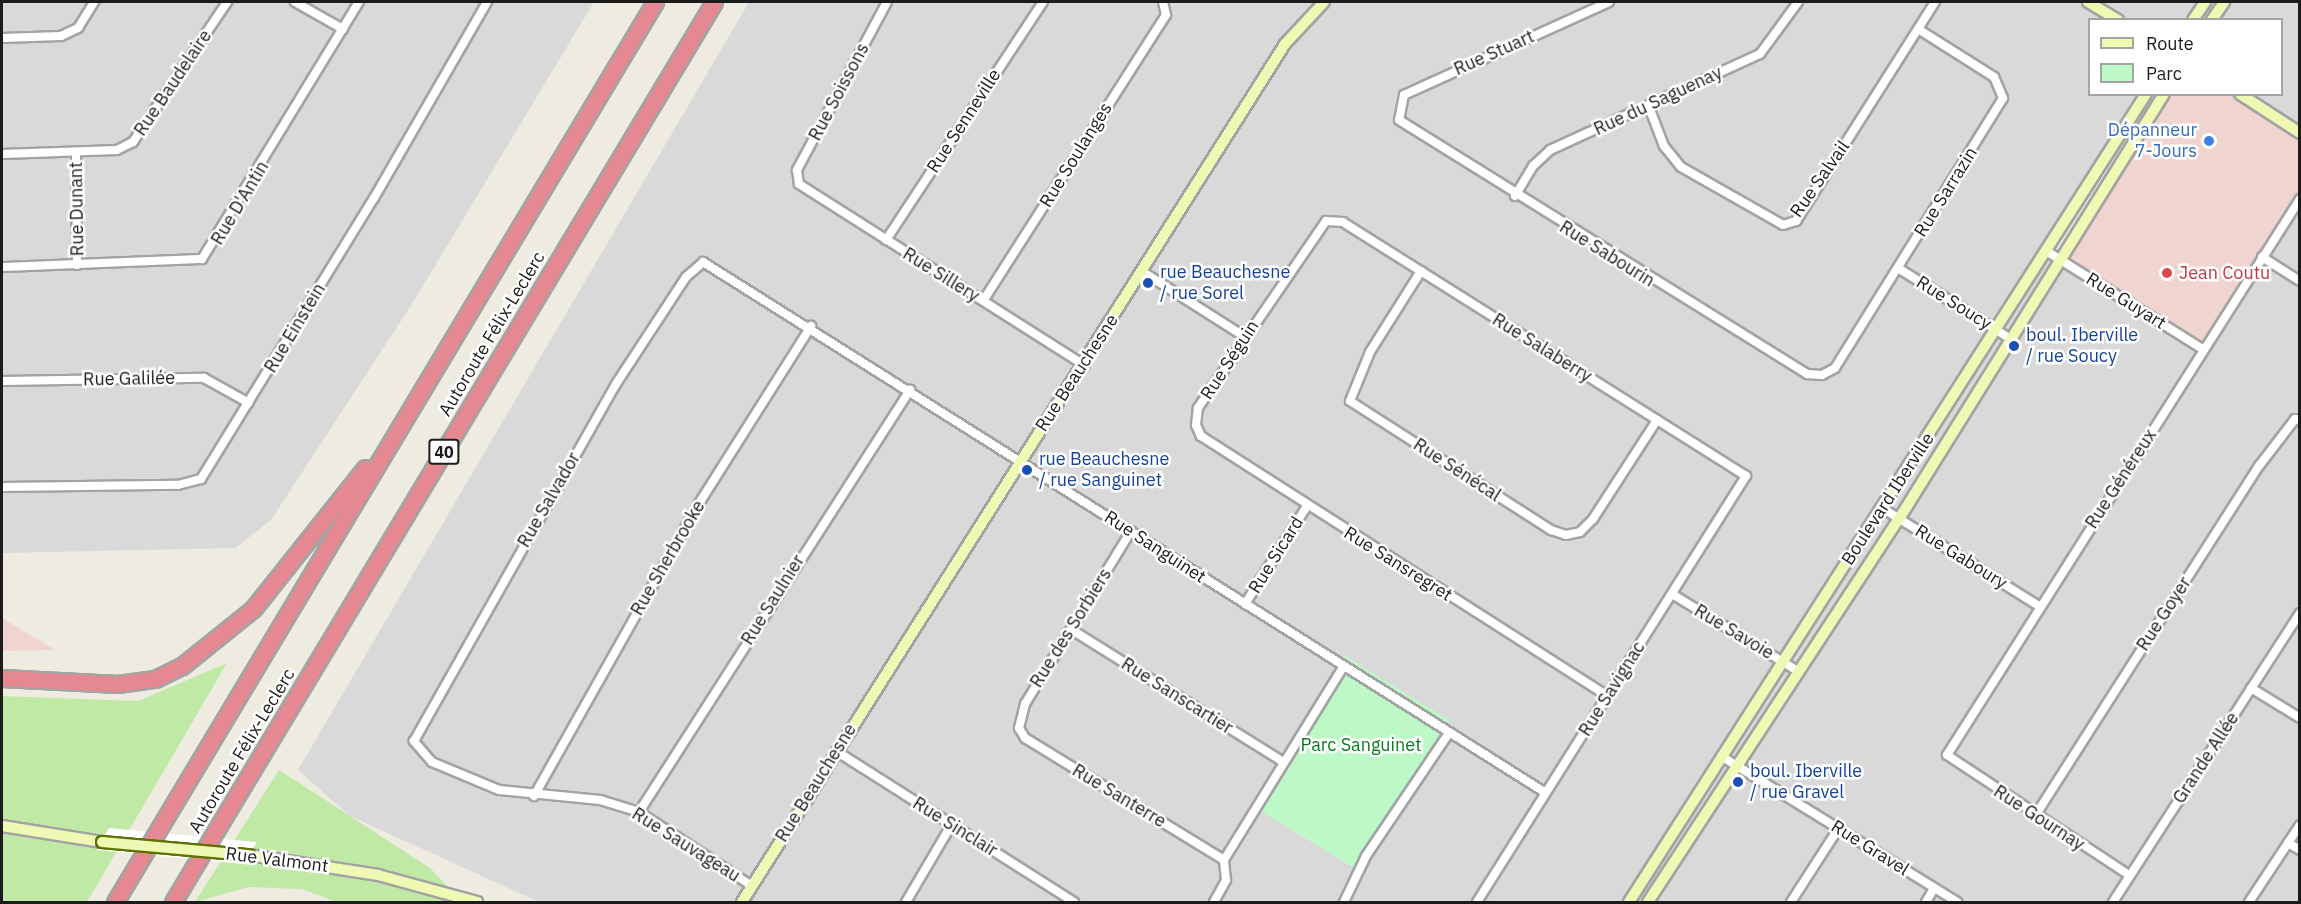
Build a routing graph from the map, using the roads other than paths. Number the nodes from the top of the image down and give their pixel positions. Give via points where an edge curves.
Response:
1 (94, 2) edge
2 (227, 2) edge
3 (295, 2) edge
4 (359, 2) edge
5 (487, 2) edge
6 (655, 2) edge
7 (714, 2) edge
8 (887, 2) edge
9 (1043, 2) edge
10 (1324, 2) edge
11 (1609, 2) edge
12 (1798, 2) edge
13 (1935, 2) edge
14 (2088, 2) edge
15 (2205, 2) edge
16 (2224, 2) edge
17 (1165, 5) edge
18 (2115, 18) edge
19 (2194, 18) edge
20 (2213, 18) edge
21 (343, 29) junction
22 (1918, 29) junction
23 (2, 38) edge
24 (2145, 96) edge
25 (2163, 96) edge
26 (2243, 96) edge
27 (1649, 107) junction
28 (1399, 120) joint
29 (2300, 133) edge
30 (76, 152) junction
31 (2, 154) edge
32 (799, 184) joint
33 (1515, 196) junction
34 (2300, 199) edge
35 (1339, 220) joint
36 (886, 240) junction
37 (2048, 252) junction
38 (2262, 257) junction
39 (2061, 260) junction
40 (704, 262) joint
41 (77, 265) junction
42 (2, 267) edge
43 (1898, 268) junction
44 (1421, 271) junction
45 (1143, 272) junction
46 (2300, 281) edge
47 (983, 301) junction
48 (811, 326) junction
49 (1996, 328) junction
50 (1245, 337) junction
51 (2009, 338) junction
52 (2204, 350) junction
53 (1084, 364) junction
54 (1822, 375) joint
55 (2, 381) edge
56 (910, 390) junction
57 (249, 403) junction
58 (1657, 420) junction
59 (2300, 420) edge
60 (403, 422) junction
61 (1196, 425) joint
62 (1021, 459) junction
63 (1746, 476) joint
64 (2, 487) edge
65 (1307, 506) junction
66 (1882, 508) junction
67 (1899, 519) junction
68 (1131, 531) junction
69 (1672, 594) junction
70 (1245, 604) junction
71 (2039, 606) junction
72 (2300, 613) edge
73 (1072, 630) junction
74 (1783, 662) junction
75 (1344, 666) junction
76 (1796, 670) junction
77 (2, 678) edge
78 (2251, 688) junction
79 (1607, 696) junction
80 (2300, 718) edge
81 (1018, 728) joint
82 (1449, 733) junction
83 (416, 748) joint
84 (836, 751) junction
85 (1721, 756) junction
86 (1950, 761) joint
87 (1283, 762) junction
88 (1736, 765) junction
89 (1546, 793) junction
90 (534, 796) junction
91 (639, 812) junction
92 (2035, 816) junction
93 (952, 824) junction
94 (2300, 825) edge
95 (2, 826) edge
96 (1838, 829) junction
97 (2288, 843) junction
98 (2300, 850) edge
99 (1224, 860) junction
100 (2129, 876) junction
101 (752, 886) junction
102 (1934, 888) junction
103 (115, 903) edge
104 (173, 903) edge
105 (477, 903) edge
106 (742, 903) edge
107 (906, 903) edge
108 (1074, 903) edge
109 (1214, 903) edge
110 (1344, 903) edge
111 (1477, 903) edge
112 (1629, 903) edge
113 (1648, 903) edge
114 (1791, 903) edge
115 (1926, 903) edge
116 (1957, 903) edge
117 (2113, 903) edge
118 (2249, 903) edge

1 - 23 street via 78,28 60,36
2 - 30 street, Rue Baudelaire via 138,139 117,150
3 - 21 street
4 - 21 street, Rue D'Antin
5 - 57 street, Rue Einstein
6 - 60 highway, Autoroute Félix-Leclerc
7 - 104 highway, Autoroute Félix-Leclerc / 40
8 - 32 street, Rue Soissons via 797,170
9 - 36 street, Rue Senneville
10 - 45 street, Rue Beauchesne via 1285,44
11 - 28 street, Rue Stuart via 1413,90 1400,104
12 - 27 street, Rue du Saguenay via 1760,54
13 - 22 street, Rue Salvail
14 - 18 street
15 - 19 street
16 - 20 street
17 - 47 street, Rue Soulanges
21 - 41 street, Rue D'Antin via 202,259
22 - 27 street, Rue Salvail via 1796,220 1783,225 1681,167 1664,147
22 - 43 street, Rue Sarrazin via 1994,77 2003,98
24 - 37 street, Boulevard Iberville
25 - 39 street, Boulevard Iberville
26 - 29 street
27 - 33 street, Rue du Saguenay via 1543,155
28 - 33 street, Rue Sabourin
30 - 31 street, Rue Baudelaire
30 - 41 street, Rue Dunant
32 - 36 street, Rue Sillery
33 - 54 street, Rue Sabourin via 1792,368
34 - 38 street, Rue Généreux
35 - 44 street, Rue Salaberry
35 - 50 street, Rue Séguin via 1320,225
36 - 47 street, Rue Sillery
37 - 39 street, Rue Guyart
37 - 49 street, Boulevard Iberville
38 - 46 street
38 - 52 street, Rue Généreux
39 - 51 street, Boulevard Iberville
39 - 52 street, Rue Guyart
40 - 48 street, Rue Sanguinet
40 - 83 street, Rue Salvador via 686,277 616,384 414,733
41 - 42 street, Rue D'Antin
43 - 49 street, Rue Soucy
43 - 54 street, Rue Sarrazin via 1835,368
44 - 58 street, Rue Salaberry
44 - 58 street, Rue Sénécal via 1370,352 1350,401 1551,530 1573,534 1593,519
45 - 50 street
45 - 53 street, Rue Beauchesne
47 - 53 street, Rue Sillery
48 - 56 street, Rue Sanguinet
48 - 90 street, Rue Sherbrooke via 698,505
49 - 51 street, Rue Soucy
49 - 66 street, Boulevard Iberville
50 - 61 street, Rue Séguin via 1198,408
51 - 67 street, Boulevard Iberville
52 - 71 street, Rue Généreux
53 - 62 street, Rue Beauchesne
55 - 57 street, Rue Galilée via 204,378
56 - 62 street, Rue Sanguinet
56 - 91 street, Rue Saulnier
57 - 64 street, Rue Einstein via 213,465 189,484
58 - 63 street, Rue Salaberry
59 - 92 street, Rue Goyer via 2295,418 2259,466
60 - 77 highway via 270,591 229,633 190,662 162,676 127,684
60 - 103 highway, Autoroute Félix-Leclerc
61 - 65 street, Rue Sansregret via 1210,444
62 - 68 street, Rue Sanguinet
62 - 84 street, Rue Beauchesne
63 - 69 street, Rue Savignac
65 - 70 street, Rue Sicard
65 - 79 street, Rue Sansregret
66 - 67 street, Rue Gaboury
66 - 74 street, Boulevard Iberville
67 - 71 street, Rue Gaboury
67 - 76 street, Boulevard Iberville
68 - 70 street, Rue Sanguinet
68 - 73 street, Rue des Sorbiers
69 - 74 street, Rue Savoie
69 - 79 street, Rue Savignac
70 - 75 street, Rue Sanguinet
71 - 86 street, Rue Généreux via 1957,732 1947,755
72 - 78 street, Grande Allée
73 - 81 street, Rue des Sorbiers via 1025,704
73 - 87 street, Rue Sanscartier
74 - 76 street, Rue Savoie
74 - 85 street, Boulevard Iberville
75 - 82 street, Rue Sanguinet
75 - 87 street
76 - 88 street, Boulevard Iberville
78 - 80 street
78 - 100 street, Grande Allée
79 - 89 street, Rue Savignac
81 - 99 street, Rue Santerre via 1025,738
82 - 89 street, Rue Sanguinet
82 - 110 street via 1366,856
83 - 90 street, Rue Sauvageau via 432,762 473,780
84 - 93 street, Rue Sinclair
84 - 101 street, Rue Beauchesne
85 - 88 street, Rue Gravel
85 - 112 street, Boulevard Iberville
86 - 92 street, Rue Gournay
87 - 99 street
88 - 96 street, Rue Gravel
88 - 113 street, Boulevard Iberville
89 - 111 street, Rue Savignac
90 - 91 street, Rue Sauvageau via 593,799
91 - 101 street, Rue Sauvageau
92 - 100 street, Rue Gournay
93 - 107 street
93 - 108 street, Rue Sinclair
94 - 97 street
95 - 105 street, Rue Valmont, bridge via 102,842 249,855 378,875
96 - 102 street, Rue Gravel
96 - 114 street
97 - 98 street
97 - 118 street
99 - 109 street via 1226,880
100 - 117 street, Grande Allée
101 - 106 street, Rue Beauchesne
102 - 115 street
102 - 116 street, Rue Gravel

